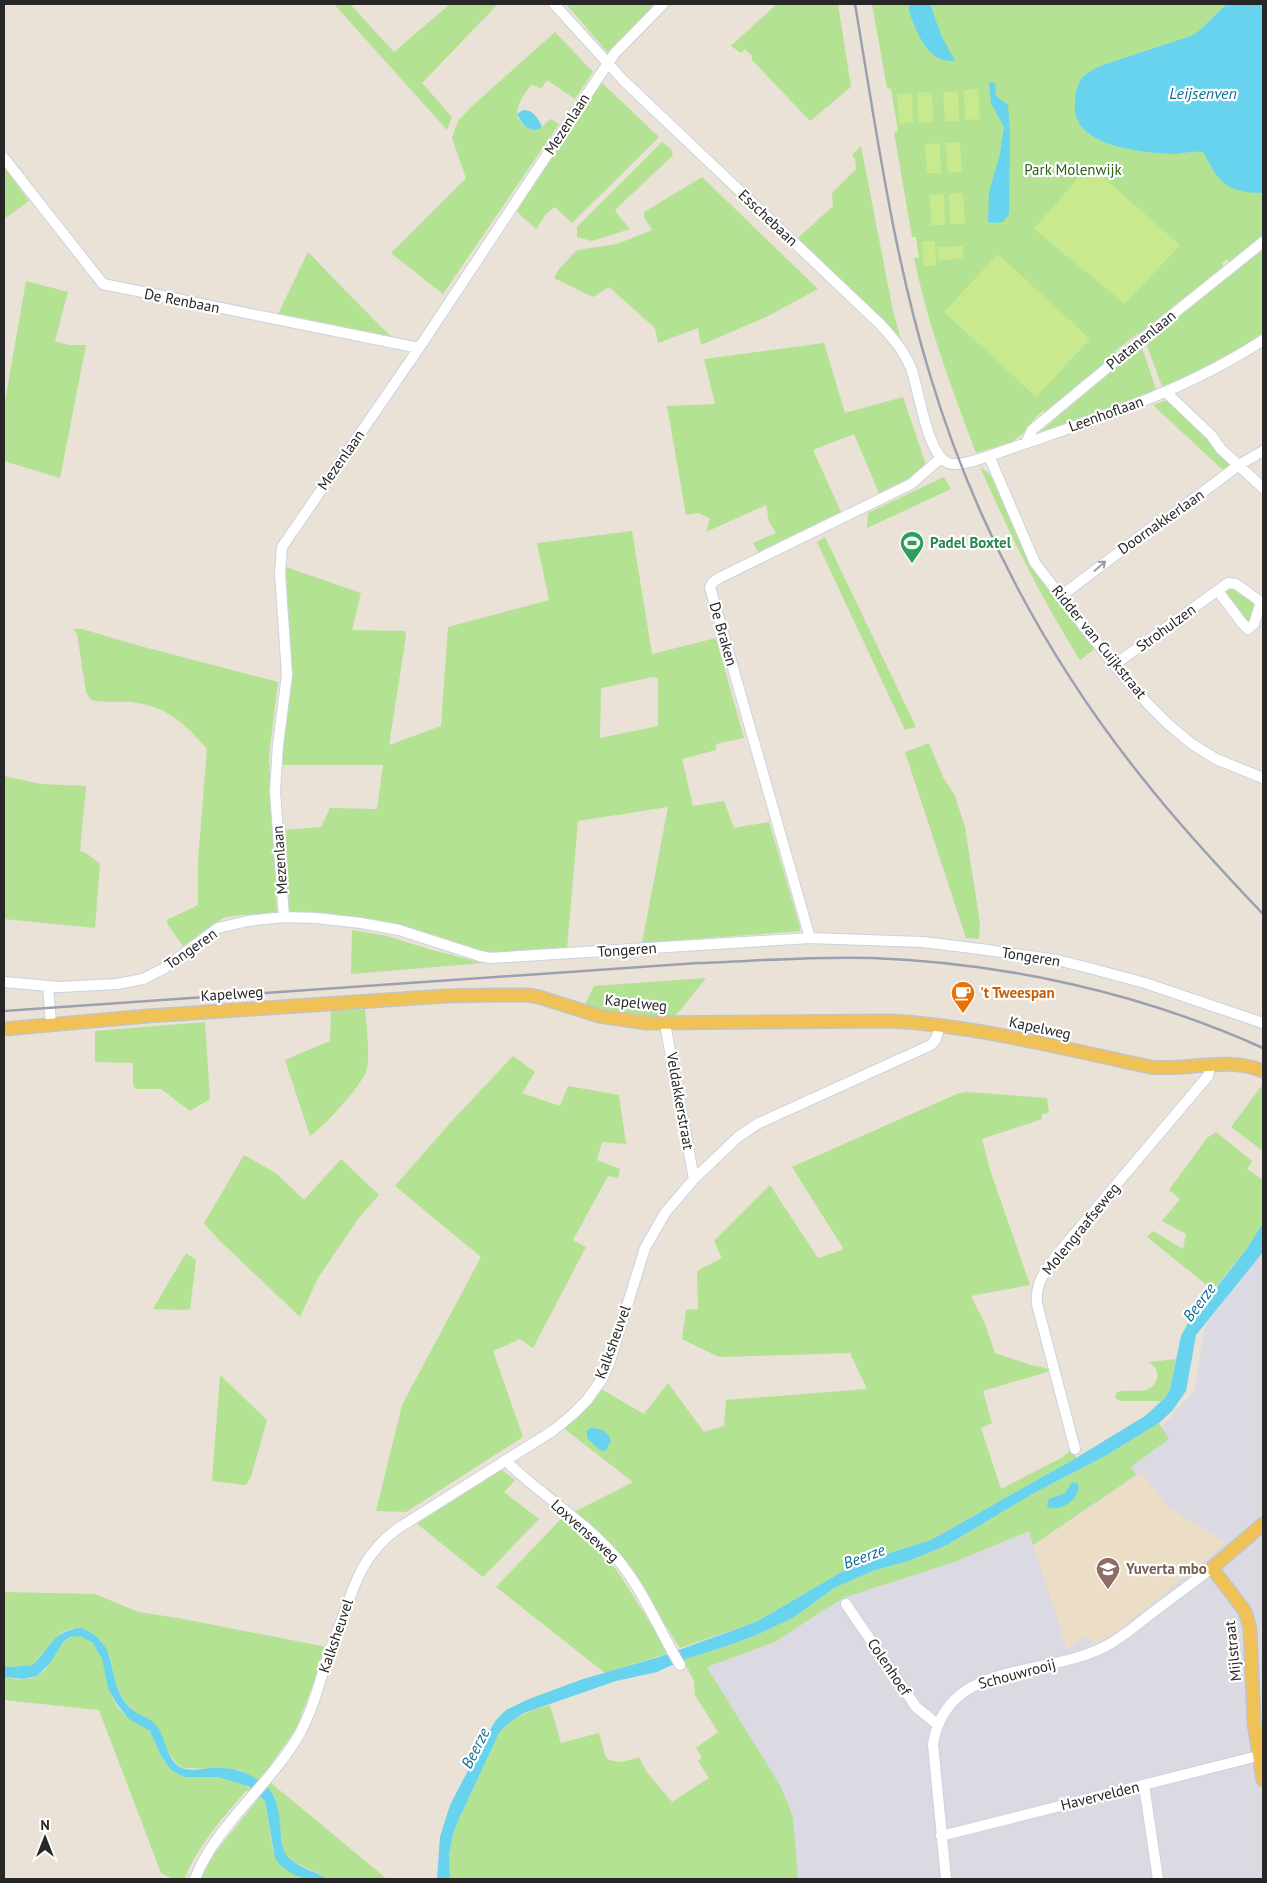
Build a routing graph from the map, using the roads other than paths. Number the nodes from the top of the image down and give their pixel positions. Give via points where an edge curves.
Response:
1 (554, 4) edge
2 (663, 4) edge
3 (607, 65) junction
4 (4, 158) edge
5 (1263, 242) edge
6 (1263, 340) edge
7 (419, 348) junction
8 (1168, 391) junction
9 (1026, 443) junction
10 (1263, 450) edge
11 (989, 456) junction
12 (941, 458) junction
13 (1239, 465) junction
14 (1263, 488) edge
15 (1218, 590) junction
16 (1061, 596) junction
17 (1114, 665) junction
18 (1263, 778) edge
19 (284, 917) junction
20 (810, 938) junction
21 (4, 982) edge
22 (48, 986) junction
23 (1263, 1023) edge
24 (51, 1024) junction
25 (666, 1024) junction
26 (940, 1025) junction
27 (4, 1029) edge
28 (1210, 1064) junction
29 (1263, 1072) edge
30 (694, 1179) junction
31 (1075, 1449) dead end
32 (505, 1460) junction
33 (1263, 1524) edge
34 (1212, 1568) junction
35 (846, 1604) dead end
36 (680, 1664) dead end
37 (937, 1724) junction
38 (1258, 1756) junction
39 (1263, 1780) edge
40 (1144, 1785) junction
41 (941, 1836) junction
42 (195, 1879) edge
43 (946, 1879) edge
44 (1158, 1879) edge

1 - 3 street, Esschebaan
2 - 3 street, Mezenlaan
3 - 7 street, Mezenlaan
3 - 12 street, Esschebaan via 896,341 911,369 932,444
4 - 7 street, De Renbaan via 103,284
5 - 9 street, Platanenlaan via 1032,430
6 - 8 street, Leenhoflaan via 1209,372
7 - 19 street, Mezenlaan via 282,547 280,573 286,675 276,791
8 - 9 street, Leenhoflaan
8 - 13 street
9 - 11 street, Leenhoflaan
10 - 13 street, Doornakkerlaan
11 - 12 street, Leenhoflaan via 952,464
11 - 16 street, Ridder van Cuijkstraat via 1035,563
12 - 20 street, De Braken via 911,484 720,577 710,587
13 - 14 street
16 -> 13 street, Doornakkerlaan
15 - 15 street, Strohulzen via 1232,582 1261,602 1254,624 1248,629 1242,624
15 - 17 street, Strohulzen
16 - 17 street, Ridder van Cuijkstraat
17 - 18 street, Ridder van Cuijkstraat via 1154,711 1192,744 1223,762
19 - 20 street, Tongeren via 371,924 490,958
19 - 22 street, Tongeren via 218,928 163,969 142,979 117,984
20 - 23 street, Tongeren via 923,942 1057,960 1145,983
21 - 22 street, Tongeren
22 - 24 street
24 - 25 main road, Kapelweg via 437,996 516,994 546,998 599,1016
24 - 27 main road, Kapelweg
25 - 26 main road, Kapelweg via 891,1021
25 - 30 street, Veldakkerstraat
26 - 28 main road, Kapelweg via 1150,1067
26 - 30 street, Kalksheuvel via 936,1039 930,1045 746,1130
28 - 29 main road, Kapelweg via 1235,1065
28 - 31 street, Molengraafseweg via 1208,1076 1040,1279 1037,1304
30 - 32 street, Kalksheuvel via 665,1213 646,1248 608,1364 596,1389 554,1430
32 - 36 street, Loxvenseweg via 611,1552 643,1595
32 - 42 street, Kalksheuvel via 397,1529 370,1555 356,1579 300,1733 205,1857
33 - 34 main road
34 - 37 street, Schouwrooij via 1115,1641 1098,1650 967,1689
34 - 38 main road, Mijlstraat via 1245,1611 1250,1628
35 - 37 street, Colenhoef via 916,1707
37 - 41 street, Schouwrooij via 933,1744
38 - 39 main road, Mijlstraat
38 - 40 street, Havervelden
40 - 41 street, Havervelden
40 - 44 street
41 - 43 street, Schouwrooij

